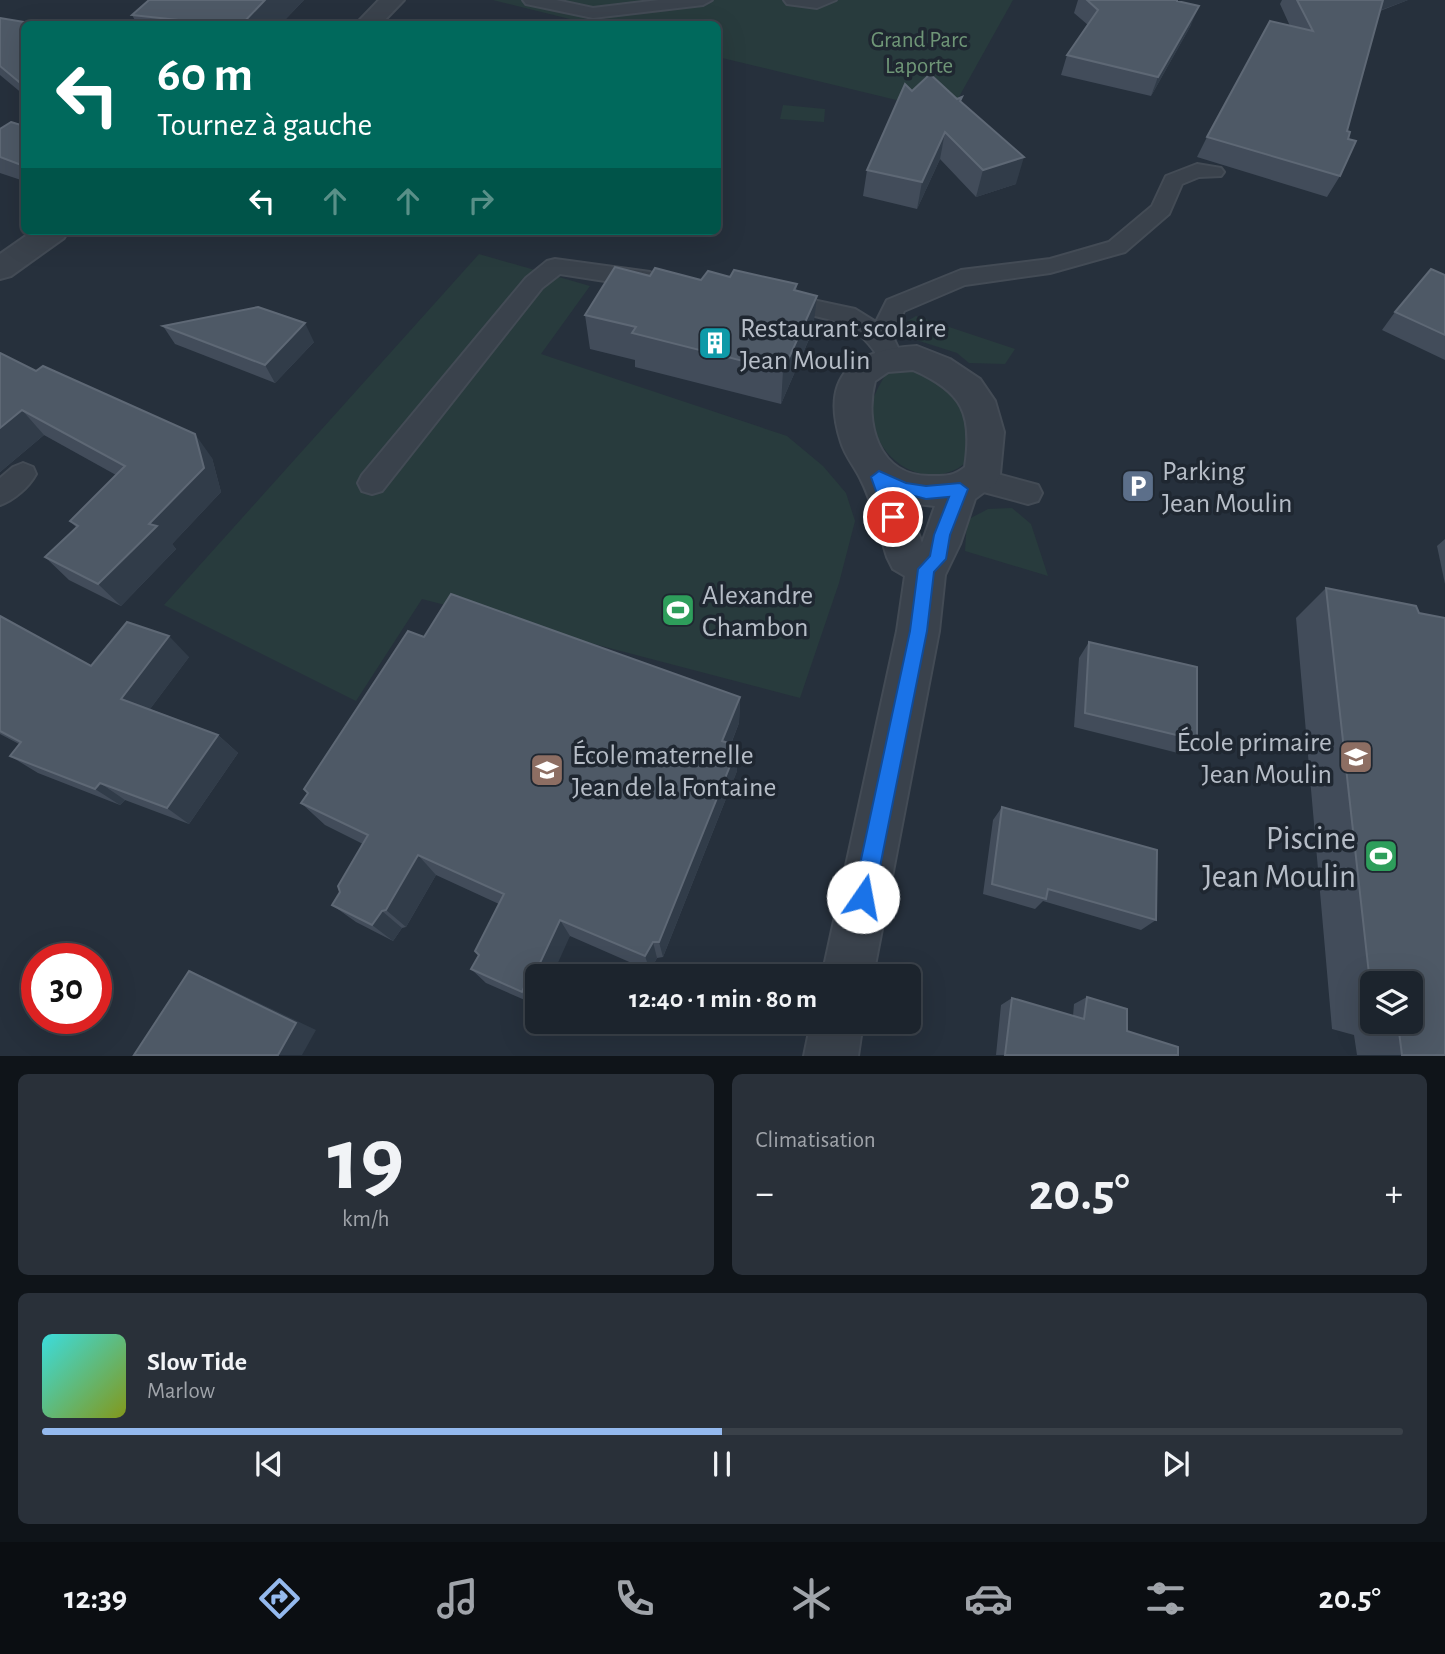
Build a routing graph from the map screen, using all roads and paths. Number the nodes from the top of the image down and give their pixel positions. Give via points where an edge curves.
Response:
1 (392, 0) edge
2 (532, 0) edge
3 (703, 0) edge
4 (793, 0) edge
5 (827, 0) edge
6 (371, 21) edge
7 (1214, 172) dead end
8 (47, 235) edge
9 (0, 269) edge
10 (671, 283) edge
11 (762, 298) edge
12 (887, 348) junction
13 (23, 474) dead end
14 (879, 477) junction
15 (372, 483) dead end
16 (968, 484) junction
17 (1028, 493) dead end
18 (0, 494) edge
19 (926, 569) junction
20 (849, 964) edge
21 (835, 1034) edge
22 (831, 1055) edge

1 - 6 street
2 - 3 lane via 593,13
4 - 5 lane
7 - 12 lane via 1197,170 1173,180 1161,208 1116,247 1050,265 961,278 895,306
8 - 9 street
10 - 15 lane via 555,266 534,283
11 - 12 lane via 847,315
12 - 14 street via 883,360 861,374 854,396 853,421 864,457
12 - 16 street via 947,370 970,388 986,419 988,447 982,474
13 - 18 lane
14 - 16 street via 926,492
14 - 19 street via 907,557
16 - 17 lane
16 - 19 street via 942,535 937,559
19 - 20 street via 918,631
21 - 22 street

